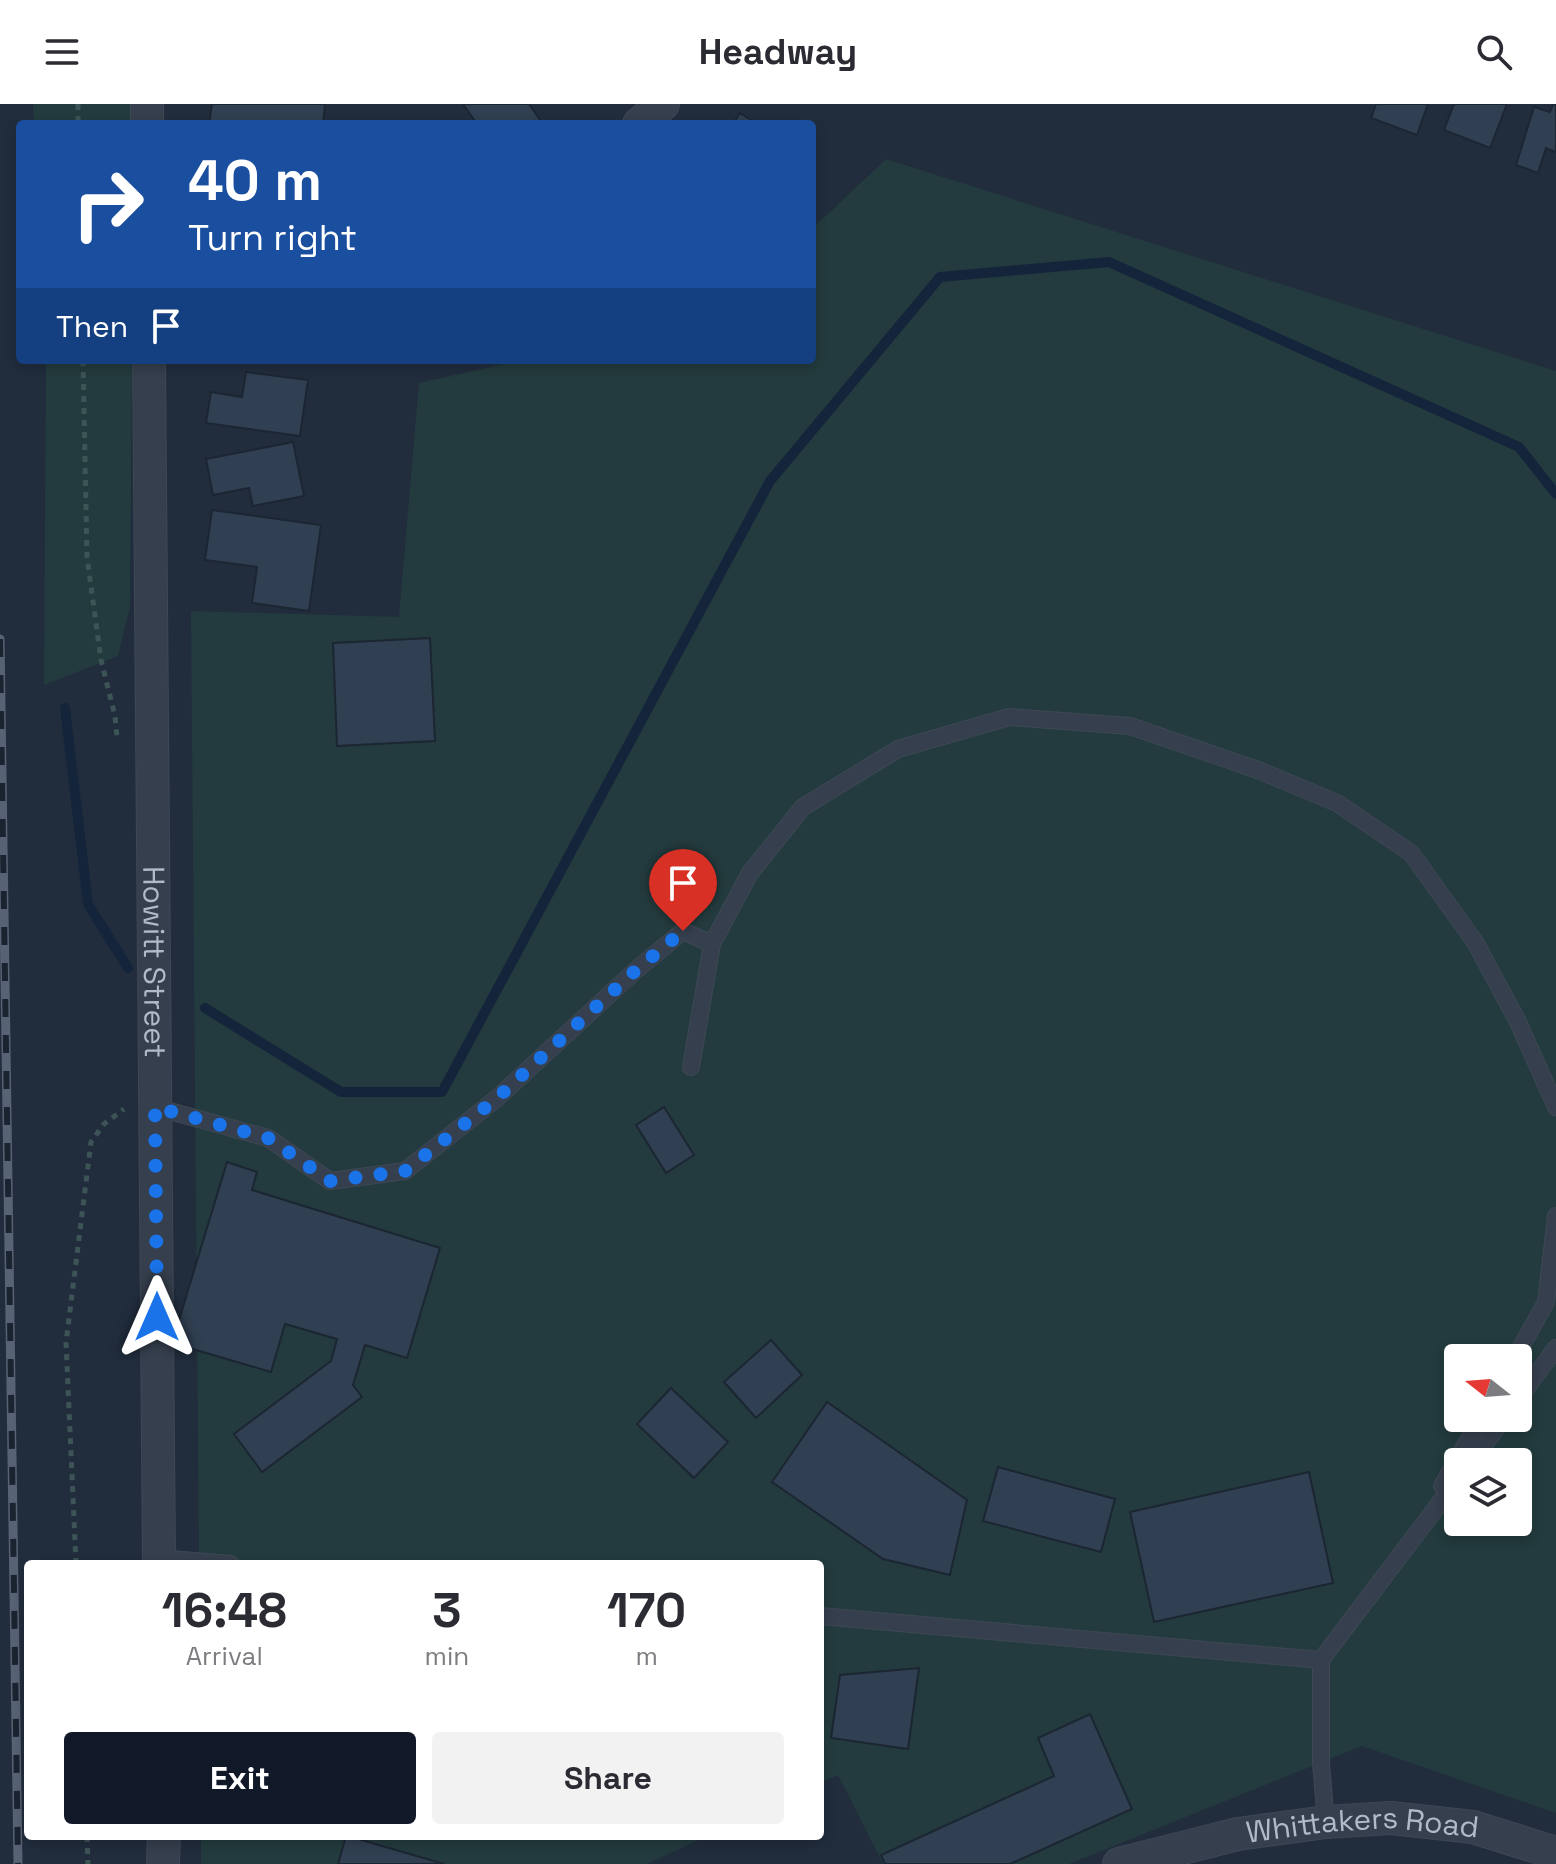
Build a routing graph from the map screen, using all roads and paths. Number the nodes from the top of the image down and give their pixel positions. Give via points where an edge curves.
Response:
1 (663, 104) edge
2 (644, 120) edge
3 (83, 364) edge
4 (149, 364) edge
5 (118, 746) dead end
6 (712, 944) junction
7 (691, 1067) dead end
8 (141, 1107) junction
9 (1556, 1107) edge
10 (1556, 1216) edge
11 (1523, 1344) edge
12 (1556, 1348) edge
13 (1532, 1380) edge
14 (1473, 1432) edge
15 (1444, 1498) edge
16 (1406, 1548) junction
17 (76, 1560) edge
18 (159, 1560) edge
19 (824, 1616) edge
20 (1321, 1660) junction
21 (1326, 1822) junction
22 (87, 1840) edge
23 (165, 1840) edge
24 (1556, 1853) edge
25 (88, 1864) edge
26 (165, 1864) edge
27 (1119, 1864) edge

1 - 2 street
3 - 5 path via 87,557
4 - 8 street, Howitt Street
6 - 7 lane
6 - 8 lane via 683,931 496,1099 405,1171 330,1181 268,1138
6 - 9 lane via 750,873 803,807 898,749 1009,717 1130,726 1337,803 1411,853 1475,942
8 - 17 path via 104,1124 91,1142 66,1343
8 - 18 street, Howitt Street
10 - 11 lane via 1546,1302
12 - 13 lane
14 - 16 lane
15 - 16 lane
16 - 20 lane
19 - 20 lane
20 - 21 lane
21 - 24 street, Whittakers Road via 1391,1818 1473,1827
21 - 27 street, Whittakers Road via 1238,1834
22 - 25 path
23 - 26 street

